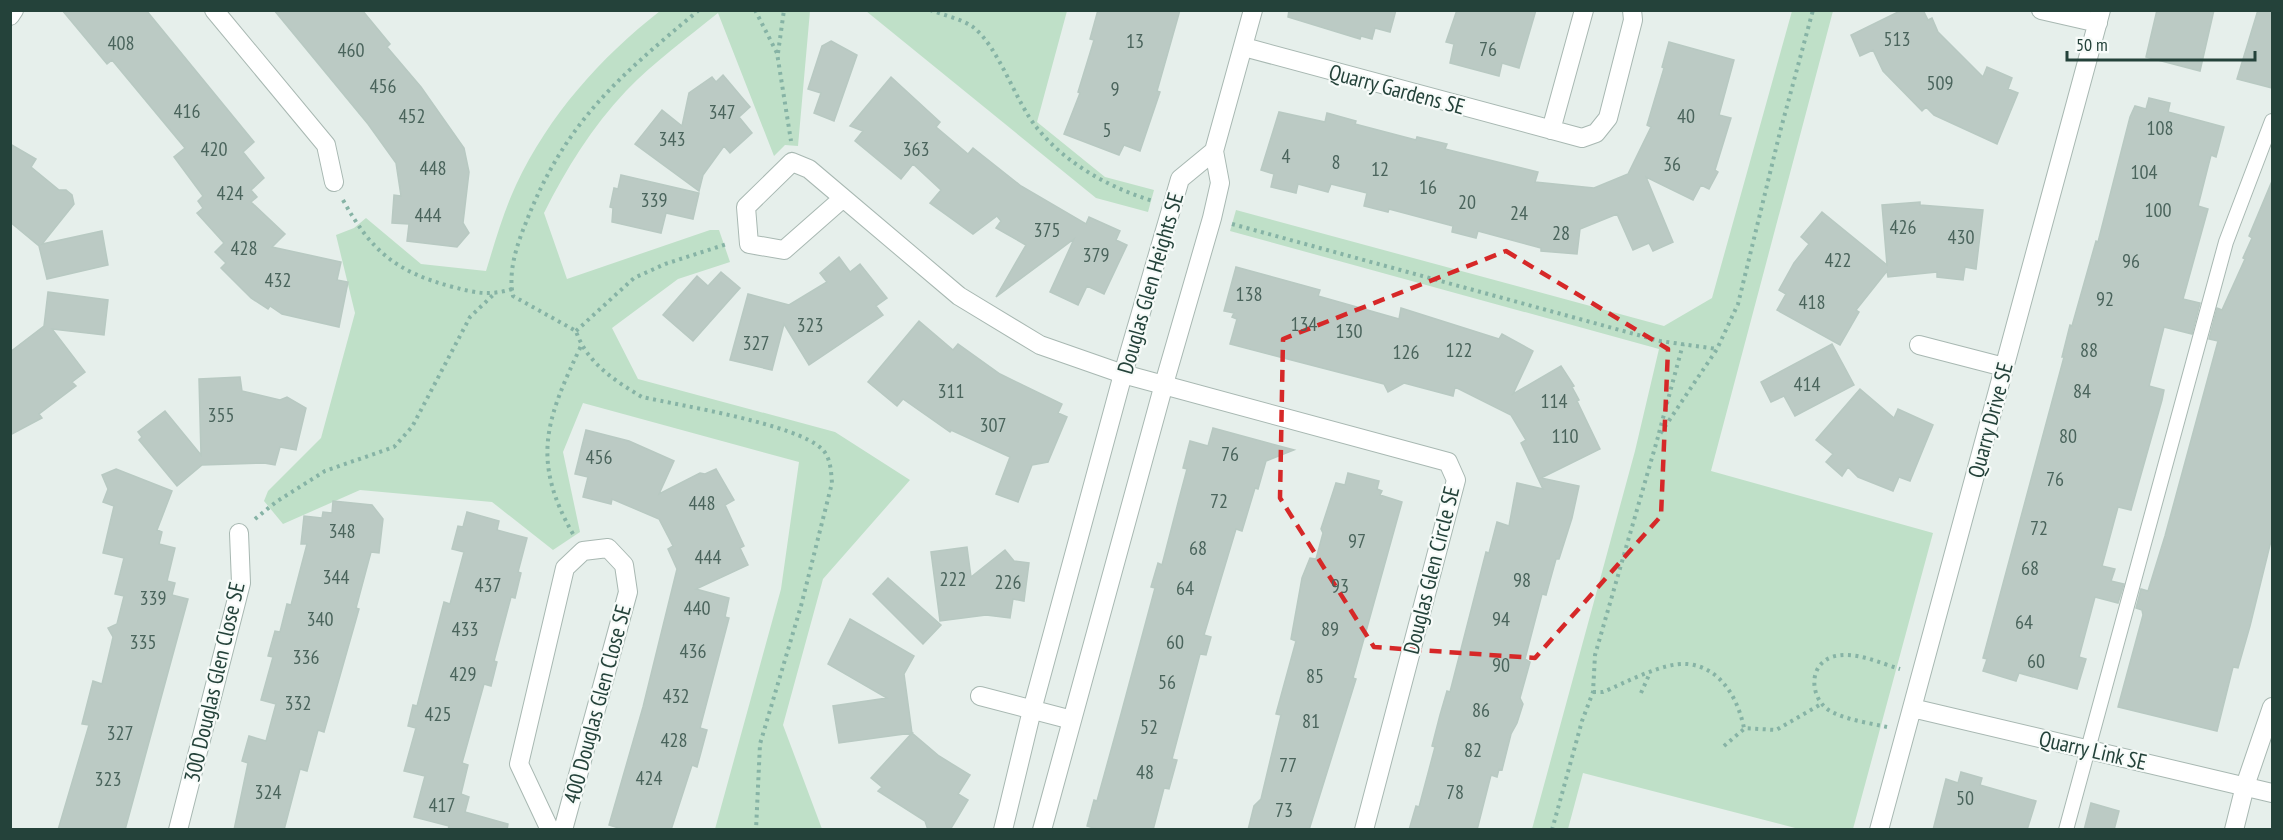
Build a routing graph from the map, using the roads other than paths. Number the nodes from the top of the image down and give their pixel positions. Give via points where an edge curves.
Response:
1 (14, 10) edge
2 (214, 10) edge
3 (1254, 10) edge
4 (1584, 10) edge
5 (1632, 10) edge
6 (2041, 10) edge
7 (10, 16) edge
8 (2099, 17) edge
9 (1244, 47) junction
10 (2272, 122) edge
11 (1551, 130) junction
12 (1214, 151) junction
13 (334, 182) road end
14 (842, 199) junction
15 (1919, 345) dead end
16 (2004, 367) junction
17 (1123, 374) junction
18 (1164, 384) junction
19 (239, 533) road end
20 (980, 696) dead end
21 (2272, 707) edge
22 (1912, 708) junction
23 (1032, 710) junction
24 (1072, 720) junction
25 (2087, 749) junction
26 (2245, 786) junction
27 (2272, 793) edge
28 (178, 830) edge
29 (550, 830) edge
30 (563, 830) edge
31 (1003, 830) edge
32 (1042, 830) edge
33 (1364, 830) edge
34 (1879, 830) edge
35 (2066, 830) edge
36 (2234, 830) edge

1 - 7 street
2 - 13 street via 326,146
3 - 9 street
4 - 11 street
5 - 11 street, Quarry Gardens SE via 1633,20 1608,118 1596,133 1582,138
6 - 8 street
8 - 16 street, Quarry Drive SE
9 - 11 street, Quarry Gardens SE
9 - 12 street
10 - 25 lane via 2226,242
12 - 17 street, Douglas Glen Heights SE via 1180,178
12 - 18 street, Douglas Glen Heights SE via 1220,183
14 - 14 street, Douglas Glen Circle SE via 809,169 792,162 746,207 749,244 784,250
14 - 17 street, Douglas Glen Circle SE via 959,296 1040,345
15 - 16 street
16 - 22 street, Quarry Drive SE
17 - 18 street, Douglas Glen Circle SE
17 - 23 street, Douglas Glen Heights SE
18 - 24 street, Douglas Glen Heights SE
18 - 33 street, Douglas Glen Circle SE via 1448,462 1456,480
19 - 28 street, 300 Douglas Glen Close SE via 241,583
20 - 23 street
21 - 26 street
22 - 25 street, Quarry Link SE
22 - 34 street, Quarry Drive SE
23 - 24 street
23 - 31 street, Douglas Glen Heights SE
24 - 32 street, Douglas Glen Heights SE
25 - 26 street, Quarry Link SE
25 - 35 lane
26 - 27 street, Quarry Link SE
26 - 36 street
29 - 30 street, 400 Douglas Glen Close SE via 519,764 565,568 583,551 608,548 624,565 628,592

